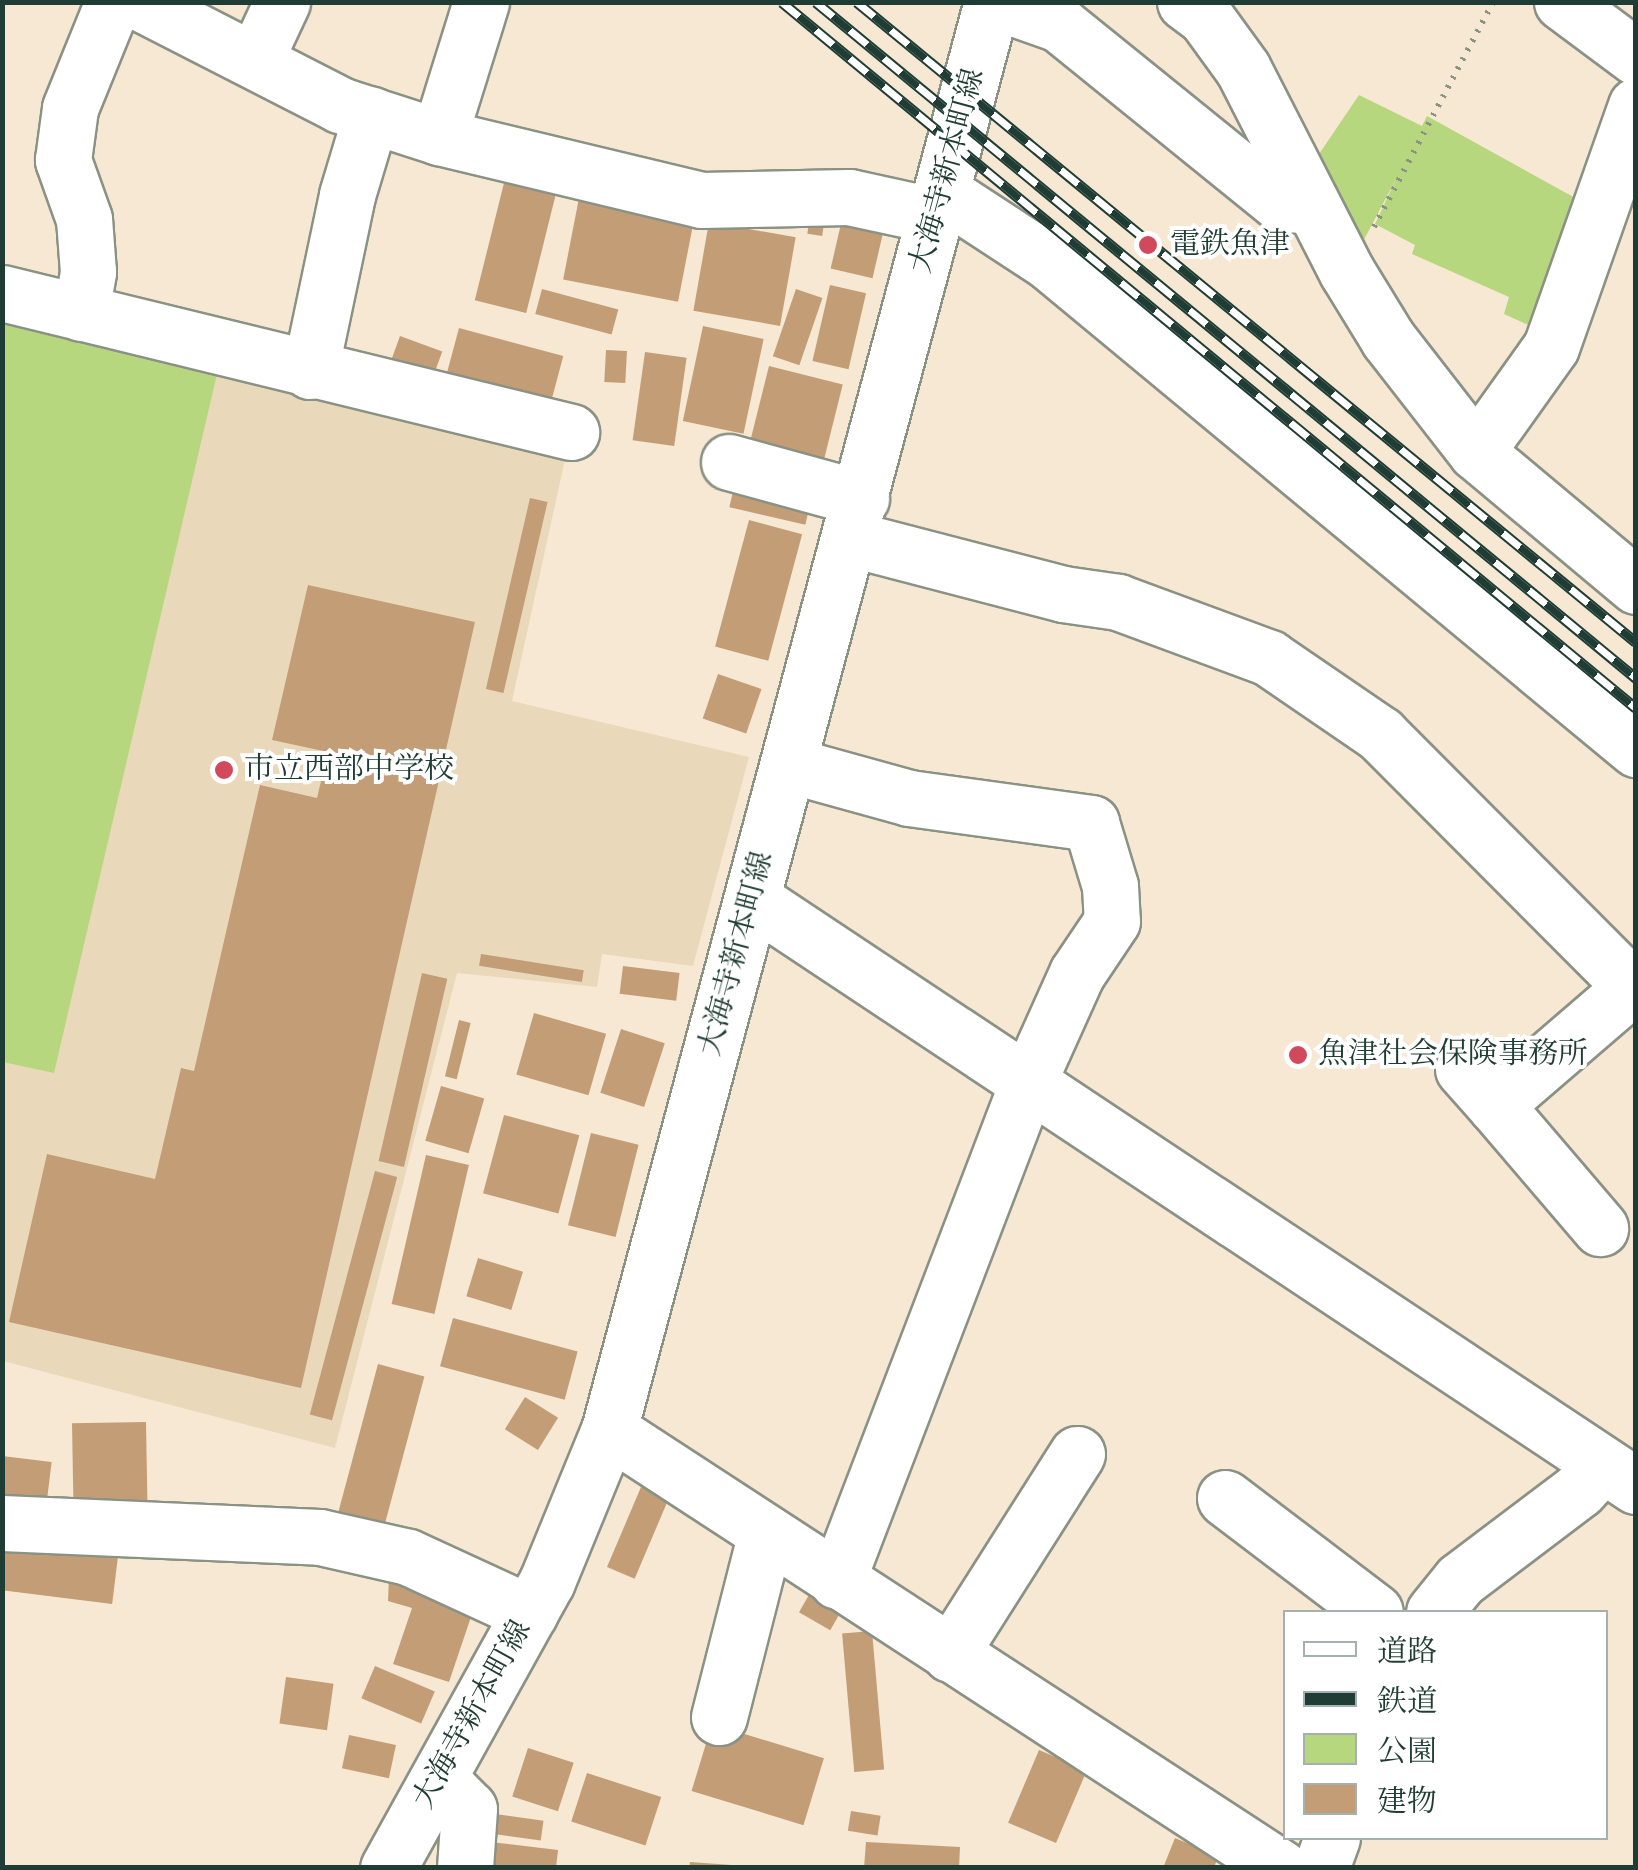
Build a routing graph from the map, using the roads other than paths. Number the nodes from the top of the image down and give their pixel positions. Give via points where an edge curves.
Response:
1 (112, 2) edge
2 (282, 2) edge
3 (480, 2) edge
4 (994, 2) edge
5 (1185, 2) edge
6 (1562, 2) edge
7 (170, 9) edge
8 (1636, 58) edge
9 (254, 60) junction
10 (1636, 105) edge
11 (371, 115) junction
12 (438, 137) junction
13 (940, 204) junction
14 (1308, 206) junction
15 (2, 293) edge
16 (81, 313) junction
17 (310, 371) junction
18 (571, 432) dead end
19 (1476, 452) junction
20 (729, 462) dead end
21 (856, 518) junction
22 (1636, 586) edge
23 (1636, 748) edge
24 (790, 765) junction
25 (752, 900) junction
26 (1634, 989) edge
27 (1028, 1084) junction
28 (1600, 1228) dead end
29 (609, 1430) junction
30 (1076, 1454) dead end
31 (1624, 1474) edge
32 (1224, 1498) dead end
33 (2, 1523) edge
34 (766, 1534) junction
35 (837, 1580) junction
36 (1372, 1610) edge
37 (1436, 1610) edge
38 (530, 1613) junction
39 (950, 1654) junction
40 (720, 1717) dead end
41 (439, 1779) junction
42 (1331, 1840) edge
43 (388, 1868) edge
44 (465, 1868) edge
45 (1281, 1868) edge
46 (1322, 1868) edge

1 - 16 street via 70,108 63,160 84,219 88,272
2 - 9 street
3 - 12 street
4 - 13 street, 大海寺新本町線
4 - 14 street via 1059,24 1280,203
5 - 14 street via 1206,18 1243,69
6 - 8 street
7 - 9 street
9 - 11 street
10 - 19 street via 1551,347
11 - 12 street
11 - 17 street via 346,195
12 - 13 street via 701,200 849,197
13 - 21 street, 大海寺新本町線
13 - 23 street via 1048,262
14 - 19 street via 1388,339
15 - 16 street
16 - 17 street
17 - 18 street
19 - 22 street
20 - 21 street
21 - 24 street, 大海寺新本町線
21 - 26 street via 1063,594 1118,602 1269,658 1380,734
24 - 25 street, 大海寺新本町線
24 - 27 street via 908,798 1091,823 1110,886 1112,920 1077,973
25 - 27 street
25 - 29 street, 大海寺新本町線
26 - 28 street via 1479,1087
27 - 31 street
27 - 35 street
29 - 34 street
29 - 38 street, 大海寺新本町線
30 - 39 street
31 - 37 street via 1580,1490 1460,1580
32 - 36 street
33 - 38 street via 320,1537 408,1557
34 - 35 street
34 - 40 street
35 - 39 street
38 - 41 street, 大海寺新本町線
39 - 45 street
41 - 43 street, 大海寺新本町線
41 - 44 street via 469,1809
42 - 46 street

